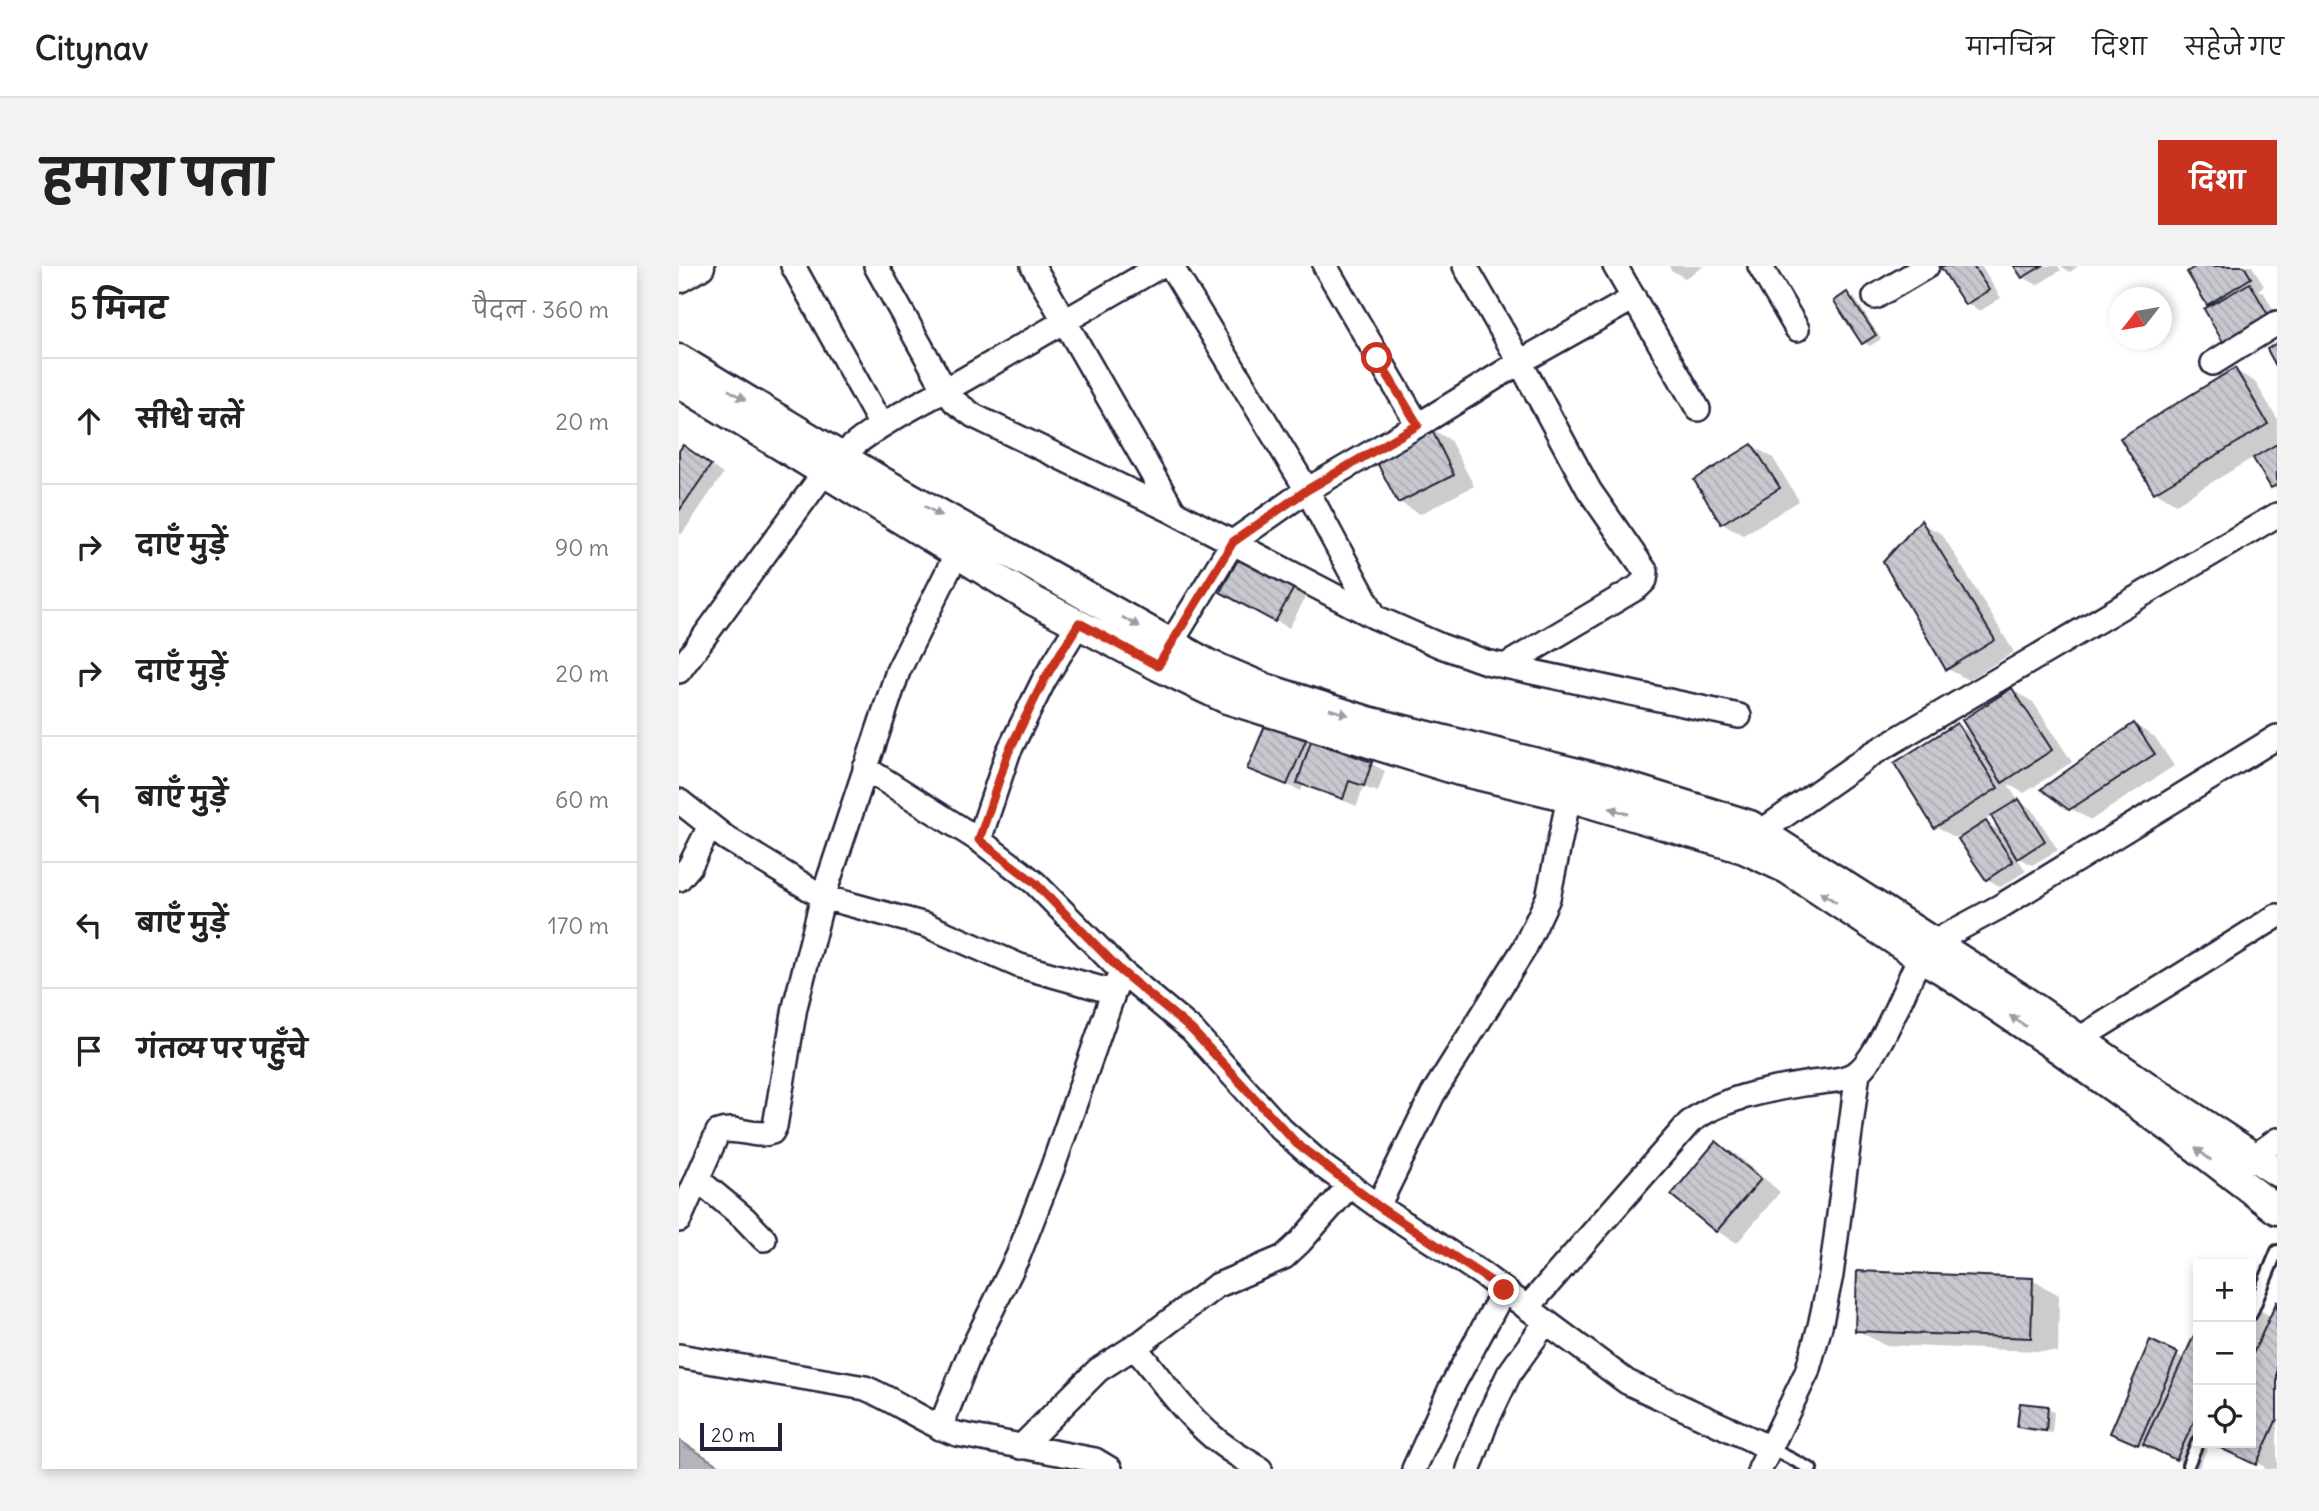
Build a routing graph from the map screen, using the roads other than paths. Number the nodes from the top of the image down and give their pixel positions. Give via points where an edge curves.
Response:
1 (700, 266) edge
2 (793, 266) edge
3 (876, 266) edge
4 (1033, 266) edge
5 (1160, 266) edge
6 (1171, 266) edge
7 (1325, 266) edge
8 (1465, 266) edge
9 (1615, 266) edge
10 (1760, 266) edge
11 (1927, 266) edge
12 (679, 278) edge
13 (1875, 297) dead end
14 (1634, 298) junction
15 (1066, 322) junction
16 (2277, 323) edge
17 (1797, 328) dead end
18 (679, 359) edge
19 (1520, 362) junction
20 (2213, 363) dead end
21 (679, 383) edge
22 (945, 390) junction
23 (1698, 408) dead end
24 (881, 425) junction
25 (1418, 425) junction
26 (831, 465) junction
27 (1307, 490) junction
28 (1174, 512) junction
29 (2277, 515) edge
30 (1233, 542) junction
31 (956, 555) junction
32 (1375, 618) junction
33 (1079, 623) junction
34 (1164, 655) junction
35 (1504, 666) junction
36 (679, 671) edge
37 (1739, 716) dead end
38 (2277, 737) edge
39 (865, 768) junction
40 (1569, 797) junction
41 (679, 801) edge
42 (710, 826) junction
43 (979, 840) junction
44 (1753, 840) junction
45 (679, 879) edge
46 (823, 897) junction
47 (2277, 916) edge
48 (1927, 949) junction
49 (1121, 971) junction
50 (1113, 992) junction
51 (2079, 1039) junction
52 (1858, 1072) junction
53 (2277, 1140) edge
54 (2253, 1156) junction
55 (2277, 1172) edge
56 (2231, 1175) junction
57 (697, 1179) junction
58 (1350, 1185) junction
59 (1378, 1206) junction
60 (2277, 1210) edge
61 (679, 1220) edge
62 (764, 1239) dead end
63 (2277, 1251) edge
64 (1504, 1290) junction
65 (2256, 1302) edge
66 (1527, 1308) junction
67 (1546, 1322) junction
68 (1134, 1346) junction
69 (679, 1356) edge
70 (940, 1428) junction
71 (1021, 1447) junction
72 (2195, 1448) edge
73 (1765, 1459) edge
74 (2188, 1465) dead end
75 (1110, 1469) edge
76 (1260, 1469) edge
77 (1414, 1469) edge
78 (1469, 1469) edge
79 (1811, 1469) edge

1 - 12 street
2 - 24 street
3 - 22 street
4 - 15 street
5 - 15 street
6 - 27 street
7 - 25 street
8 - 19 street
9 - 14 street
10 - 17 street
11 - 13 street
14 - 19 street
14 - 23 street
15 - 22 street
15 - 28 street
16 - 20 street
18 -> 26 street
19 - 25 street
19 - 35 street via 1589,491 1646,572 1638,587
21 - 26 street
22 - 24 street
22 - 28 street via 974,416
24 - 26 street
25 - 27 street
26 - 31 street
26 -> 34 street
26 - 36 street
27 - 30 street
27 - 32 street
28 - 30 street
29 - 44 street via 1871,754
30 - 32 street
30 - 34 street
31 - 33 street
31 - 39 street via 898,671
32 - 35 street
33 - 34 street
33 - 43 street via 1008,753
34 - 40 street via 1227,699 1460,771
34 -> 44 street via 1208,664 1368,721 1606,779 1733,818
35 - 37 street
38 - 48 street
39 - 43 street
39 - 46 street
44 -> 40 street
40 - 59 street via 1548,898 1524,949 1433,1094
41 - 42 street
42 - 45 street
42 - 46 street
43 - 49 street via 1035,883
44 - 48 street
46 - 50 street via 926,925 1020,966
46 - 57 street via 795,1007 775,1126 761,1135 730,1129 718,1132
47 - 51 street
48 - 51 street
48 - 52 street via 1873,1056
56 -> 48 street via 1944,971
49 - 50 street
49 - 58 street via 1199,1038 1297,1144
50 - 70 street via 1018,1256
51 - 54 street
52 - 66 street via 1785,1087 1703,1112
52 - 73 street via 1821,1326 1807,1372
53 - 54 street
54 - 55 street
54 - 56 street
56 - 60 street
57 - 61 street
57 - 62 street
58 - 59 street
58 - 68 street via 1284,1257 1216,1286
59 - 64 street
63 - 65 lane
64 - 66 street
64 - 77 street
66 - 67 street
67 - 73 street via 1627,1382
67 - 78 street via 1509,1374
68 - 71 street via 1098,1370
68 - 76 street via 1206,1430
69 - 70 street via 865,1388
70 - 71 street
71 - 75 street via 1095,1460
72 - 74 lane
73 - 79 lane

